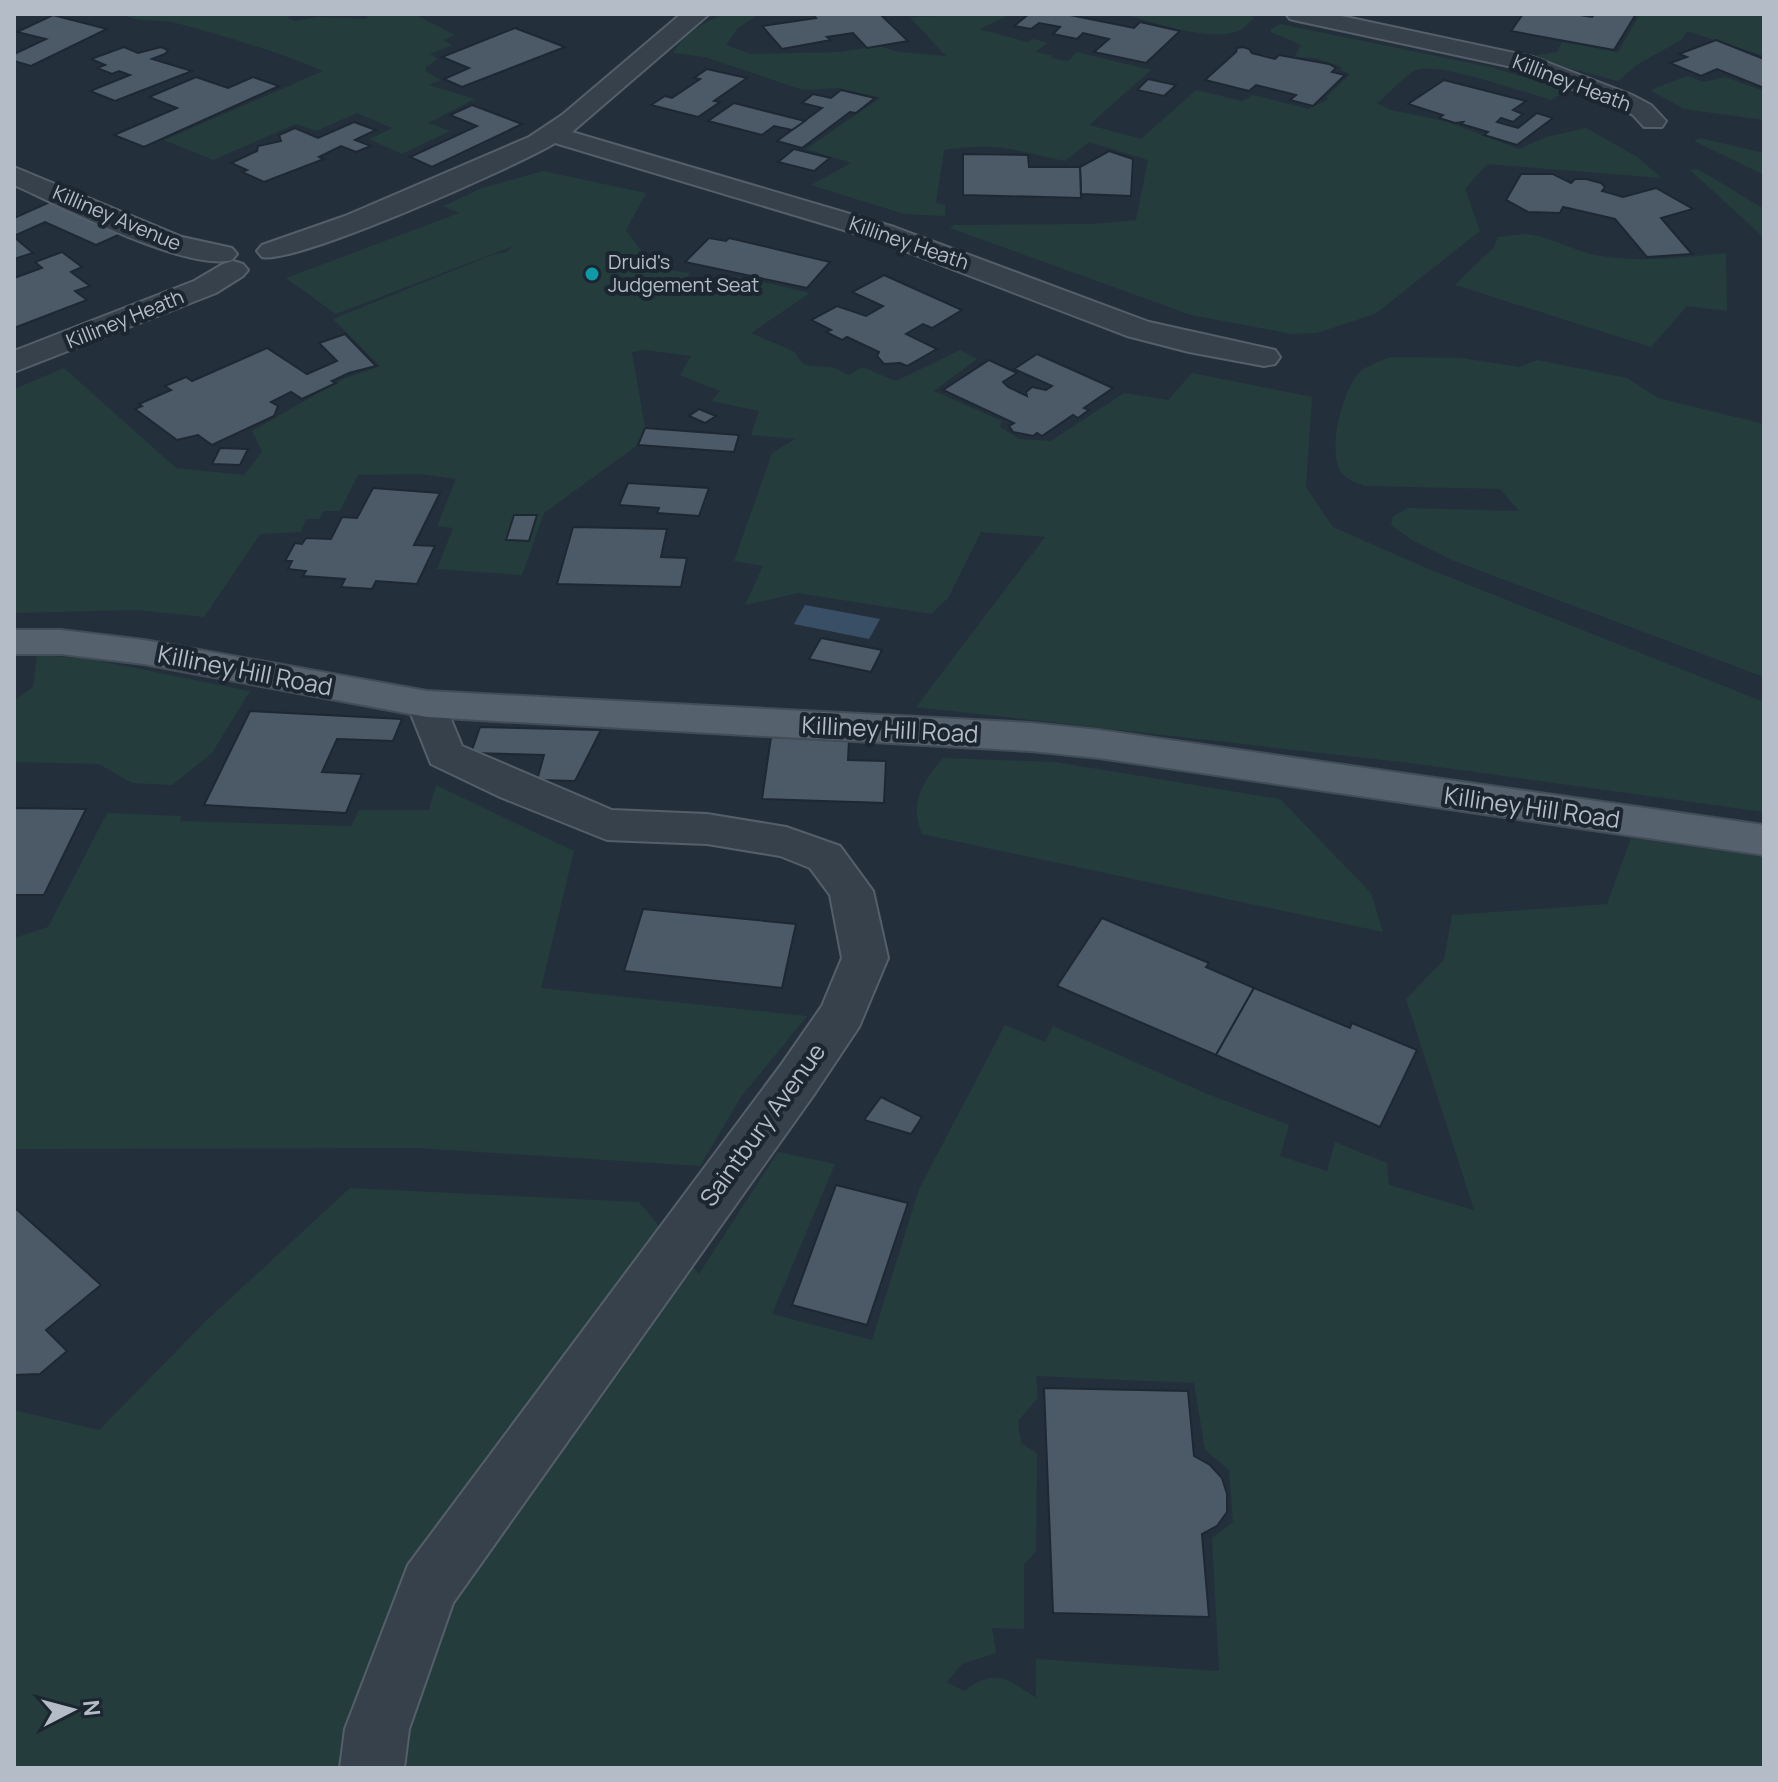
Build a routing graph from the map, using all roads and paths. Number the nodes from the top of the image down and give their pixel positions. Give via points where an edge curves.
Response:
1 (697, 14) edge
2 (1298, 14) edge
3 (1653, 121) dead end
4 (552, 134) junction
5 (14, 175) edge
6 (227, 262) junction
7 (1264, 357) dead end
8 (14, 362) edge
9 (14, 642) edge
10 (427, 704) junction
11 (1764, 840) edge
12 (372, 1768) edge

1 - 4 street
2 - 3 street, Killiney Heath via 1524,62 1623,100
4 - 6 street via 322,236 272,251 249,245
4 - 7 street, Killiney Heath via 884,233 1138,329
5 - 6 street, Killiney Avenue
6 - 8 street, Killiney Heath via 205,287
9 - 10 main road, Killiney Hill Road via 144,652
10 - 11 main road, Killiney Hill Road via 1072,741
10 - 12 street, Saintbury Avenue via 445,754 607,825 707,829 786,842 825,857 851,891 865,958 842,1014 798,1079 429,1586 377,1729

